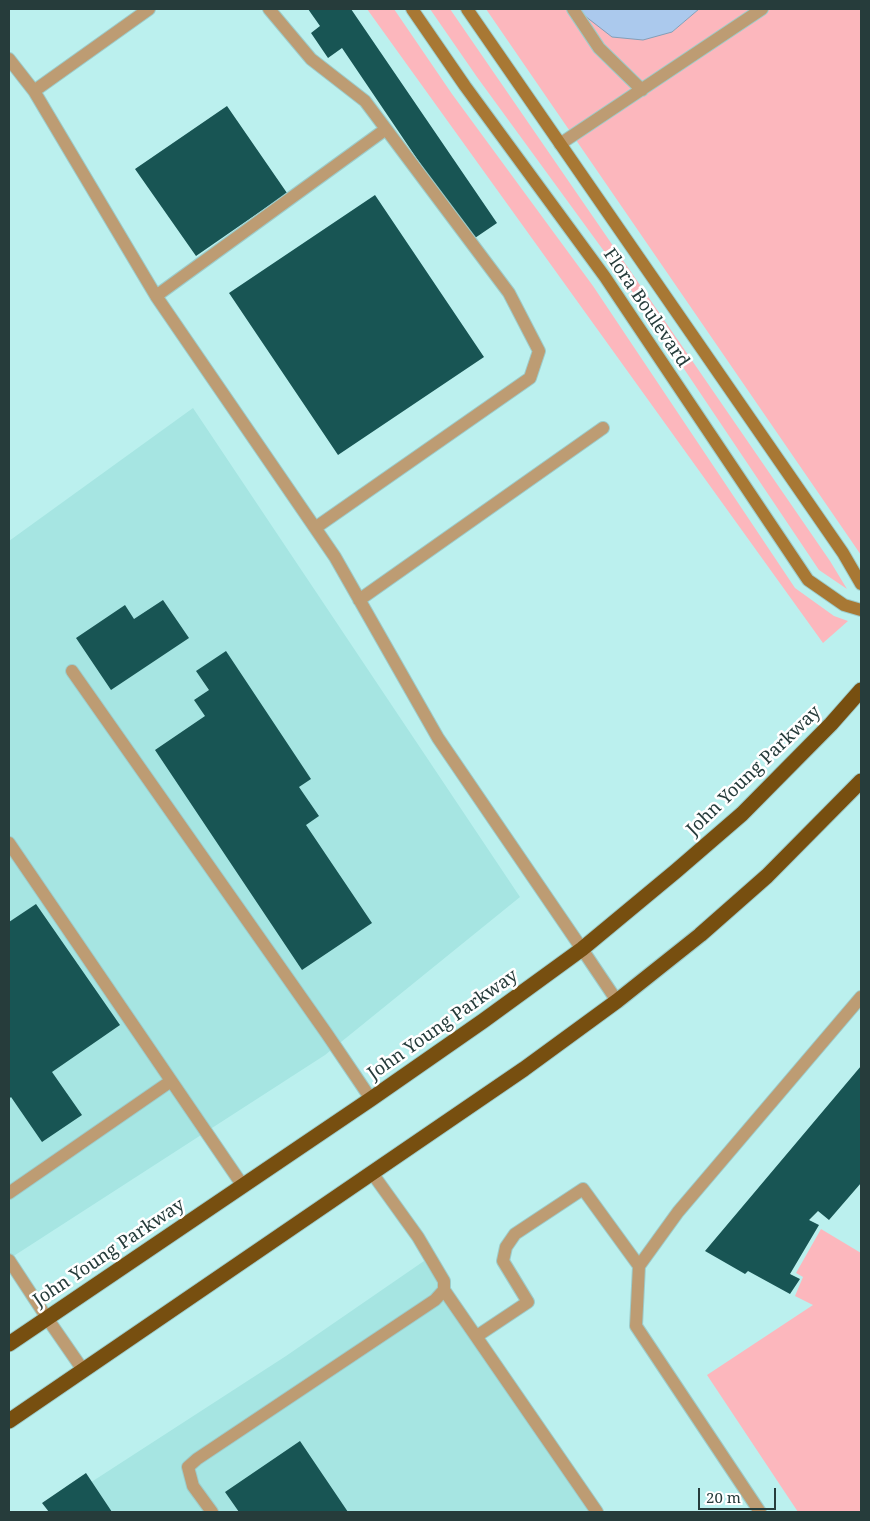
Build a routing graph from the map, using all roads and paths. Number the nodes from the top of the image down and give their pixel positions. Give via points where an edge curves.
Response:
1 (149, 9) edge
2 (269, 9) edge
3 (412, 9) edge
4 (467, 9) edge
5 (572, 9) edge
6 (762, 9) edge
7 (9, 59) edge
8 (34, 90) junction
9 (642, 90) junction
10 (386, 130) junction
11 (560, 144) junction
12 (156, 296) junction
13 (603, 428) dead end
14 (315, 528) junction
15 (861, 584) edge
16 (359, 600) junction
17 (861, 610) edge
18 (72, 671) dead end
19 (861, 690) edge
20 (861, 781) edge
21 (9, 843) edge
22 (582, 949) junction
23 (861, 998) edge
24 (617, 1001) junction
25 (171, 1080) junction
26 (371, 1099) junction
27 (372, 1173) junction
28 (243, 1186) junction
29 (9, 1193) edge
30 (9, 1260) edge
31 (639, 1266) junction
32 (444, 1290) junction
33 (47, 1318) junction
34 (477, 1336) junction
35 (9, 1344) edge
36 (83, 1370) junction
37 (9, 1421) edge
38 (212, 1512) edge
39 (597, 1512) edge
40 (760, 1512) edge

1 - 8 street
2 - 10 street via 311,59 365,101
3 - 17 street, Flora Boulevard via 464,86 605,277 808,580 844,605
4 - 11 street, Flora Boulevard
5 - 9 street via 599,48
6 - 9 street
7 - 8 street
8 - 12 street
9 - 11 street
10 - 12 street
10 - 14 street via 509,293 538,351 530,378
11 - 15 street, Flora Boulevard via 843,553
12 - 14 street
13 - 16 street
14 - 16 street
16 - 22 street via 438,738
18 - 26 street
19 - 22 highway, John Young Parkway via 742,814
20 - 24 highway via 767,876
21 - 25 street
22 - 24 street
22 - 26 highway, John Young Parkway
23 - 31 street via 678,1212
24 - 27 highway
25 - 28 street
25 - 29 street
26 - 28 highway, John Young Parkway
27 - 32 street via 418,1237 444,1281
27 - 36 highway
28 - 33 highway, John Young Parkway
30 - 33 street
31 - 34 street via 583,1189 515,1234 506,1247 503,1261 528,1302
31 - 40 street via 636,1326
32 - 34 street
32 - 38 street via 434,1300 196,1458 188,1467 193,1486
33 - 35 highway, John Young Parkway
33 - 36 street
34 - 39 street
36 - 37 highway

